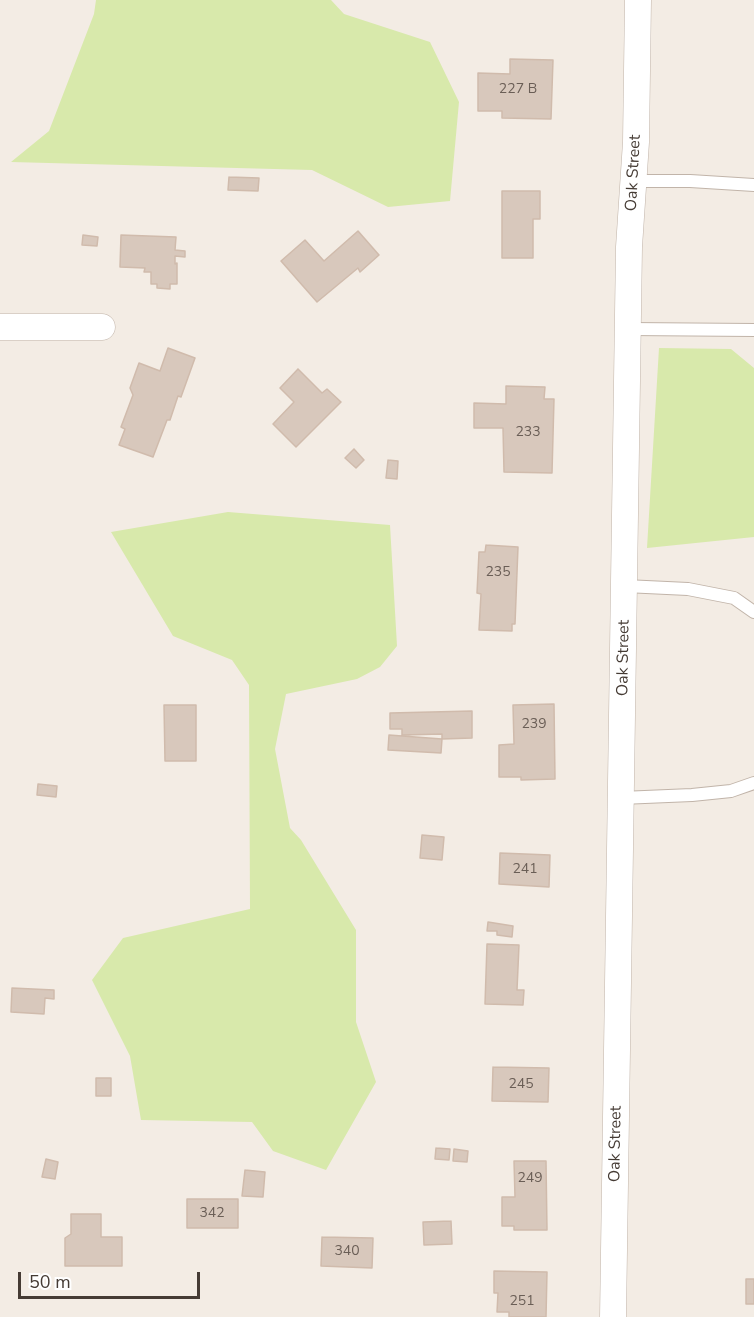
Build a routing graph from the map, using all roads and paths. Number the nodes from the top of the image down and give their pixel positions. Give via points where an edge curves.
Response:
1 (639, 0) edge
2 (634, 181) junction
3 (754, 185) edge
4 (0, 327) edge
5 (102, 327) dead end
6 (629, 329) junction
7 (754, 330) edge
8 (625, 586) junction
9 (754, 612) edge
10 (754, 783) edge
11 (621, 798) junction
12 (613, 1317) edge

1 - 2 street, Oak Street
2 - 3 lane
2 - 6 street, Oak Street
4 - 5 street
6 - 7 lane
6 - 8 street, Oak Street
8 - 9 lane via 688,589 734,598
8 - 11 street, Oak Street
10 - 11 lane via 731,791
11 - 12 street, Oak Street

